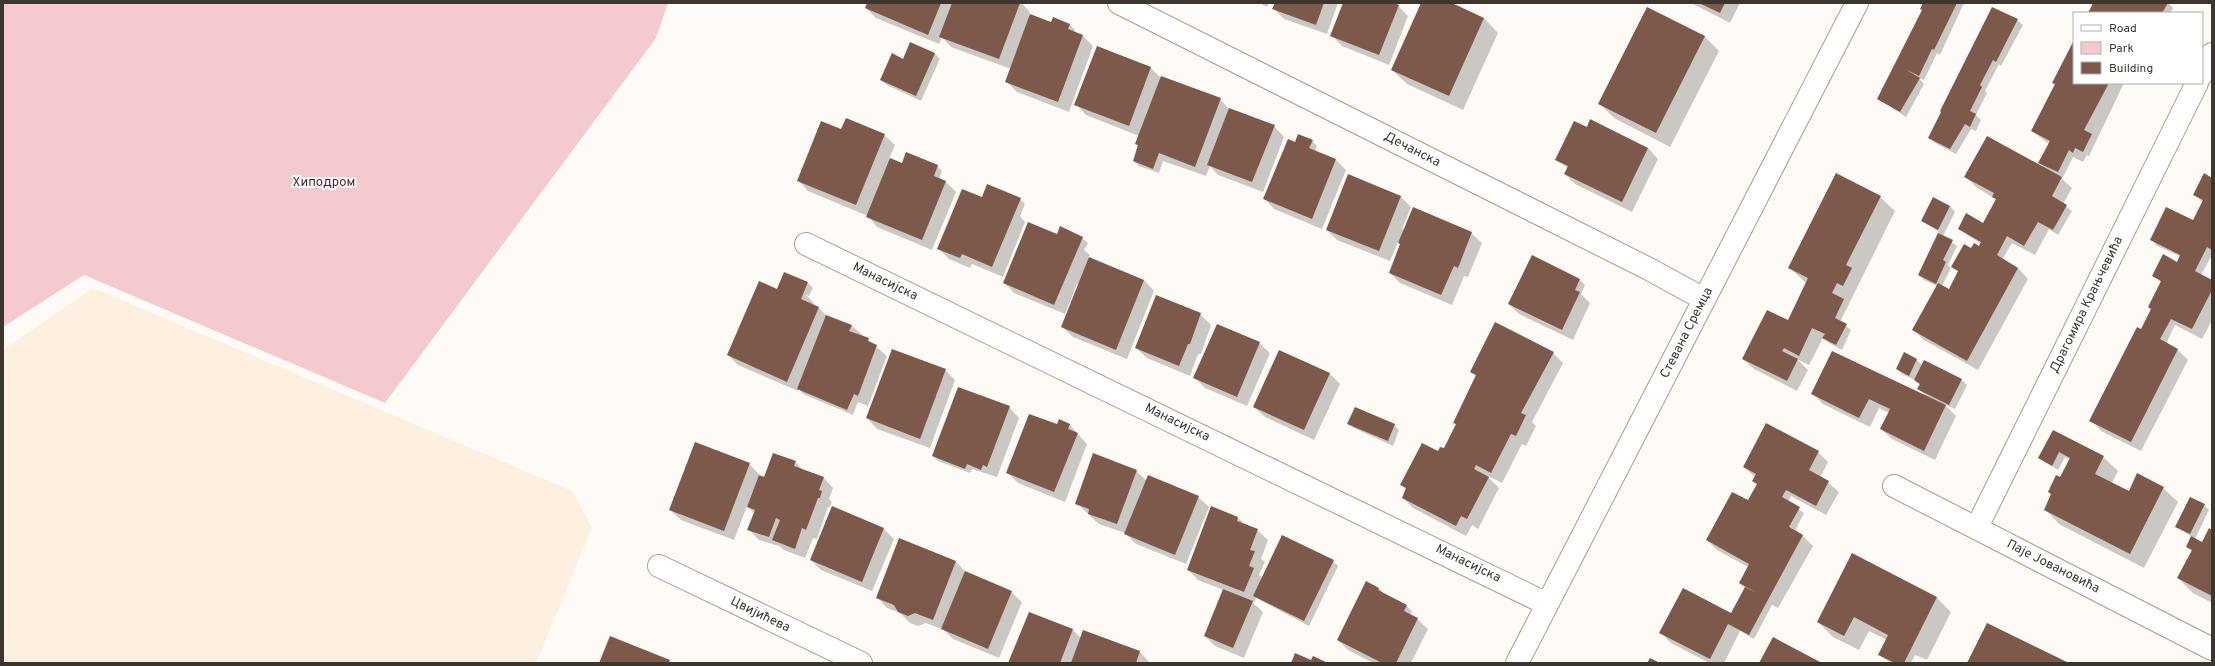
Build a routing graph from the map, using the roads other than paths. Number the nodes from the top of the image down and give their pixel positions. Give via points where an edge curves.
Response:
1 (1119, 3) edge
2 (1857, 3) edge
3 (2212, 54) edge
4 (2203, 72) edge
5 (2197, 84) edge
6 (806, 244) dead end
7 (1704, 299) junction
8 (1894, 486) dead end
9 (1977, 527) junction
10 (659, 566) dead end
11 (1547, 604) junction
12 (2212, 649) edge
13 (862, 663) edge
14 (1517, 663) edge

1 - 7 street, Дечанска
2 - 7 street, Стевана Сремца
3 - 4 street
5 - 9 street, Драгомира Крањчевића
6 - 11 street, Манасијска
7 - 11 street, Стевана Сремца
8 - 9 street, Паје Јовановића
9 - 12 street, Паје Јовановића
10 - 13 street, Цвијићева
11 - 14 street, Стевана Сремца

